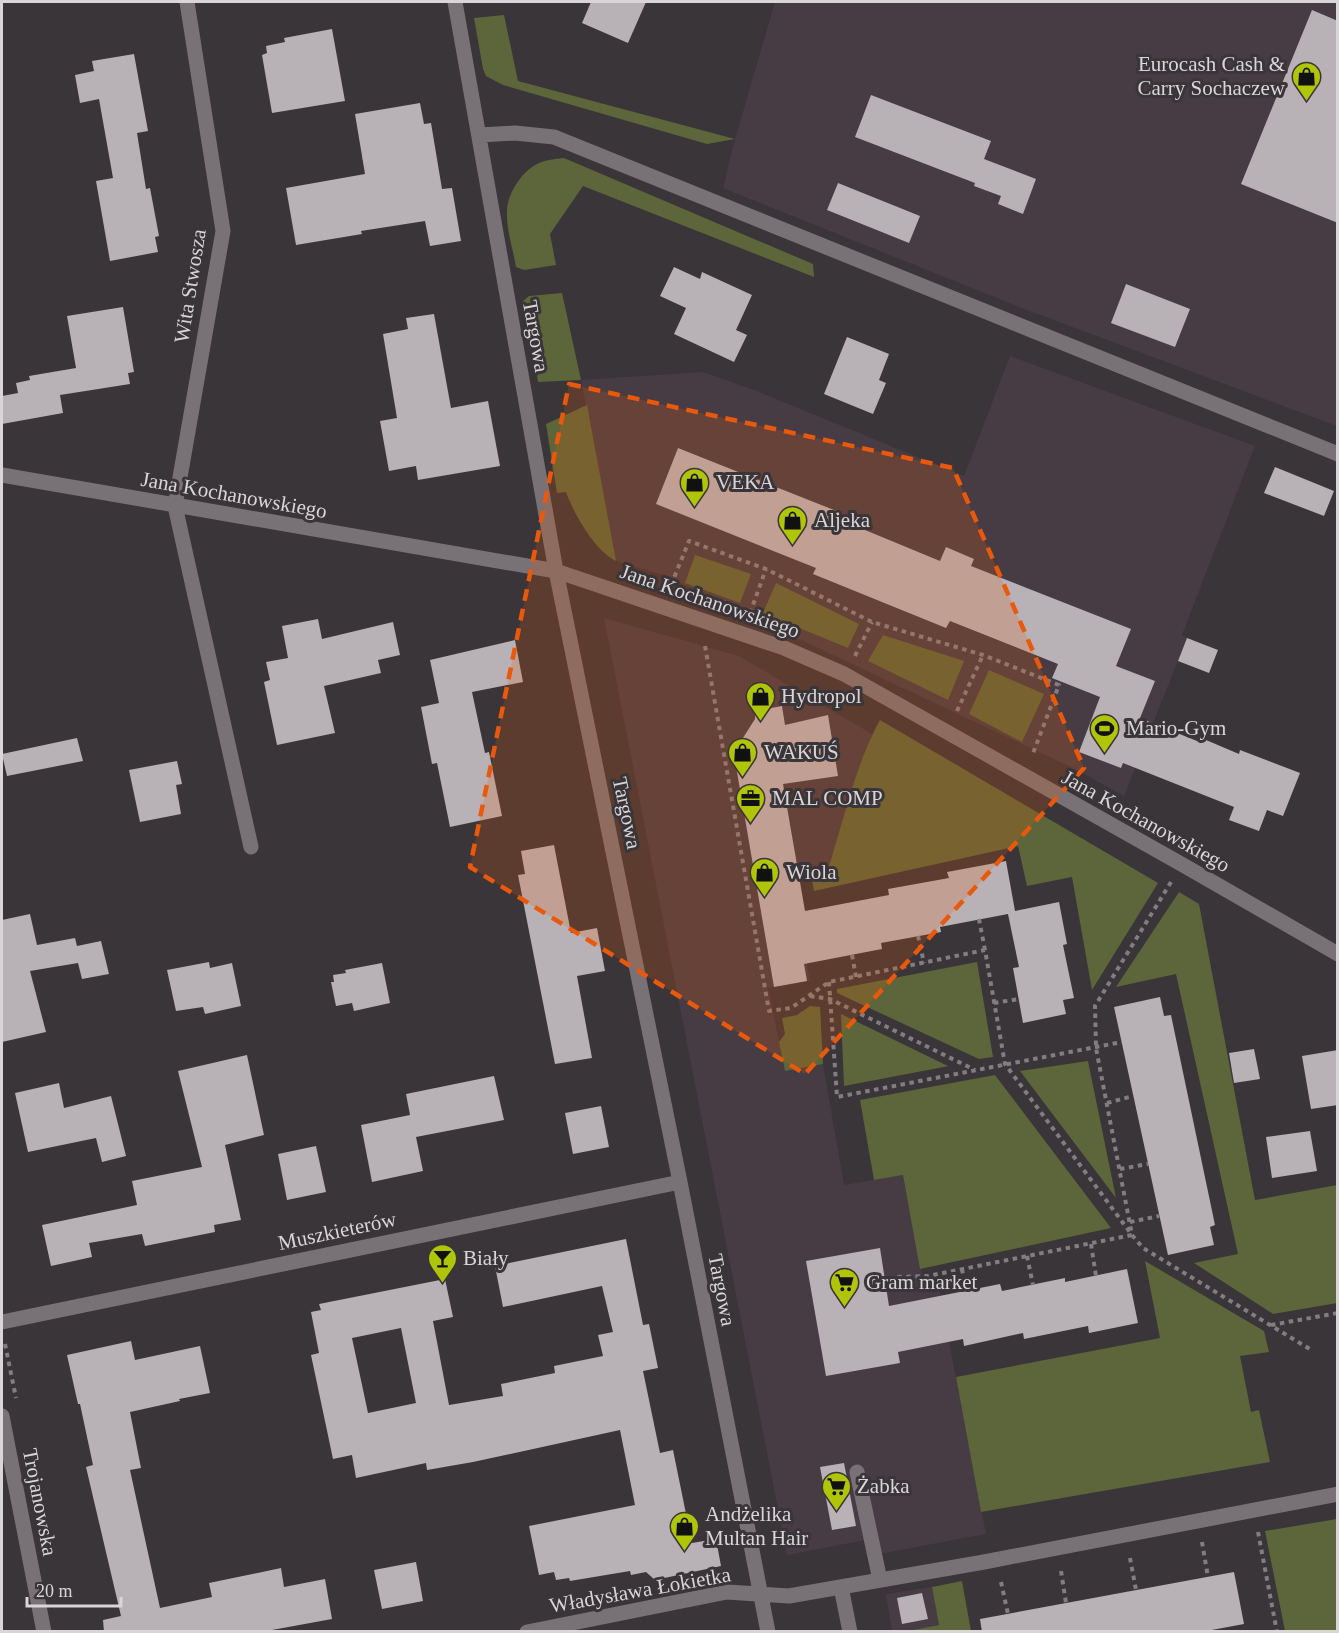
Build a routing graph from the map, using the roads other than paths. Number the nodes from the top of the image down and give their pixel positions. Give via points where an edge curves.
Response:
1 (187, 2) edge
2 (455, 2) edge
3 (478, 135) junction
4 (1338, 454) edge
5 (2, 475) edge
6 (175, 506) junction
7 (556, 571) junction
8 (251, 847) dead end
9 (1338, 954) edge
10 (680, 1182) junction
11 (2, 1322) edge
12 (2, 1416) edge
13 (857, 1472) dead end
14 (1338, 1494) edge
15 (880, 1580) junction
16 (841, 1587) junction
17 (761, 1595) junction
18 (44, 1632) edge
19 (527, 1632) edge
20 (768, 1632) edge
21 (850, 1632) edge

1 - 6 street, Wita Stwosza via 223,231
2 - 3 street, Targowa
3 - 4 street via 554,137
3 - 7 street, Targowa
5 - 6 street, Jana Kochanowskiego
6 - 7 street, Jana Kochanowskiego
6 - 8 street
7 - 9 street, Jana Kochanowskiego via 784,648 844,674
7 - 10 street, Targowa
10 - 11 street, Muszkieterów
10 - 17 street, Targowa
12 - 18 street, Trojanowska
13 - 15 street
14 - 15 street, Władysława Łokietka
15 - 16 street, Władysława Łokietka
16 - 17 street, Władysława Łokietka via 789,1596
16 - 21 street
17 - 19 street, Władysława Łokietka via 727,1592
17 - 20 street, Targowa

